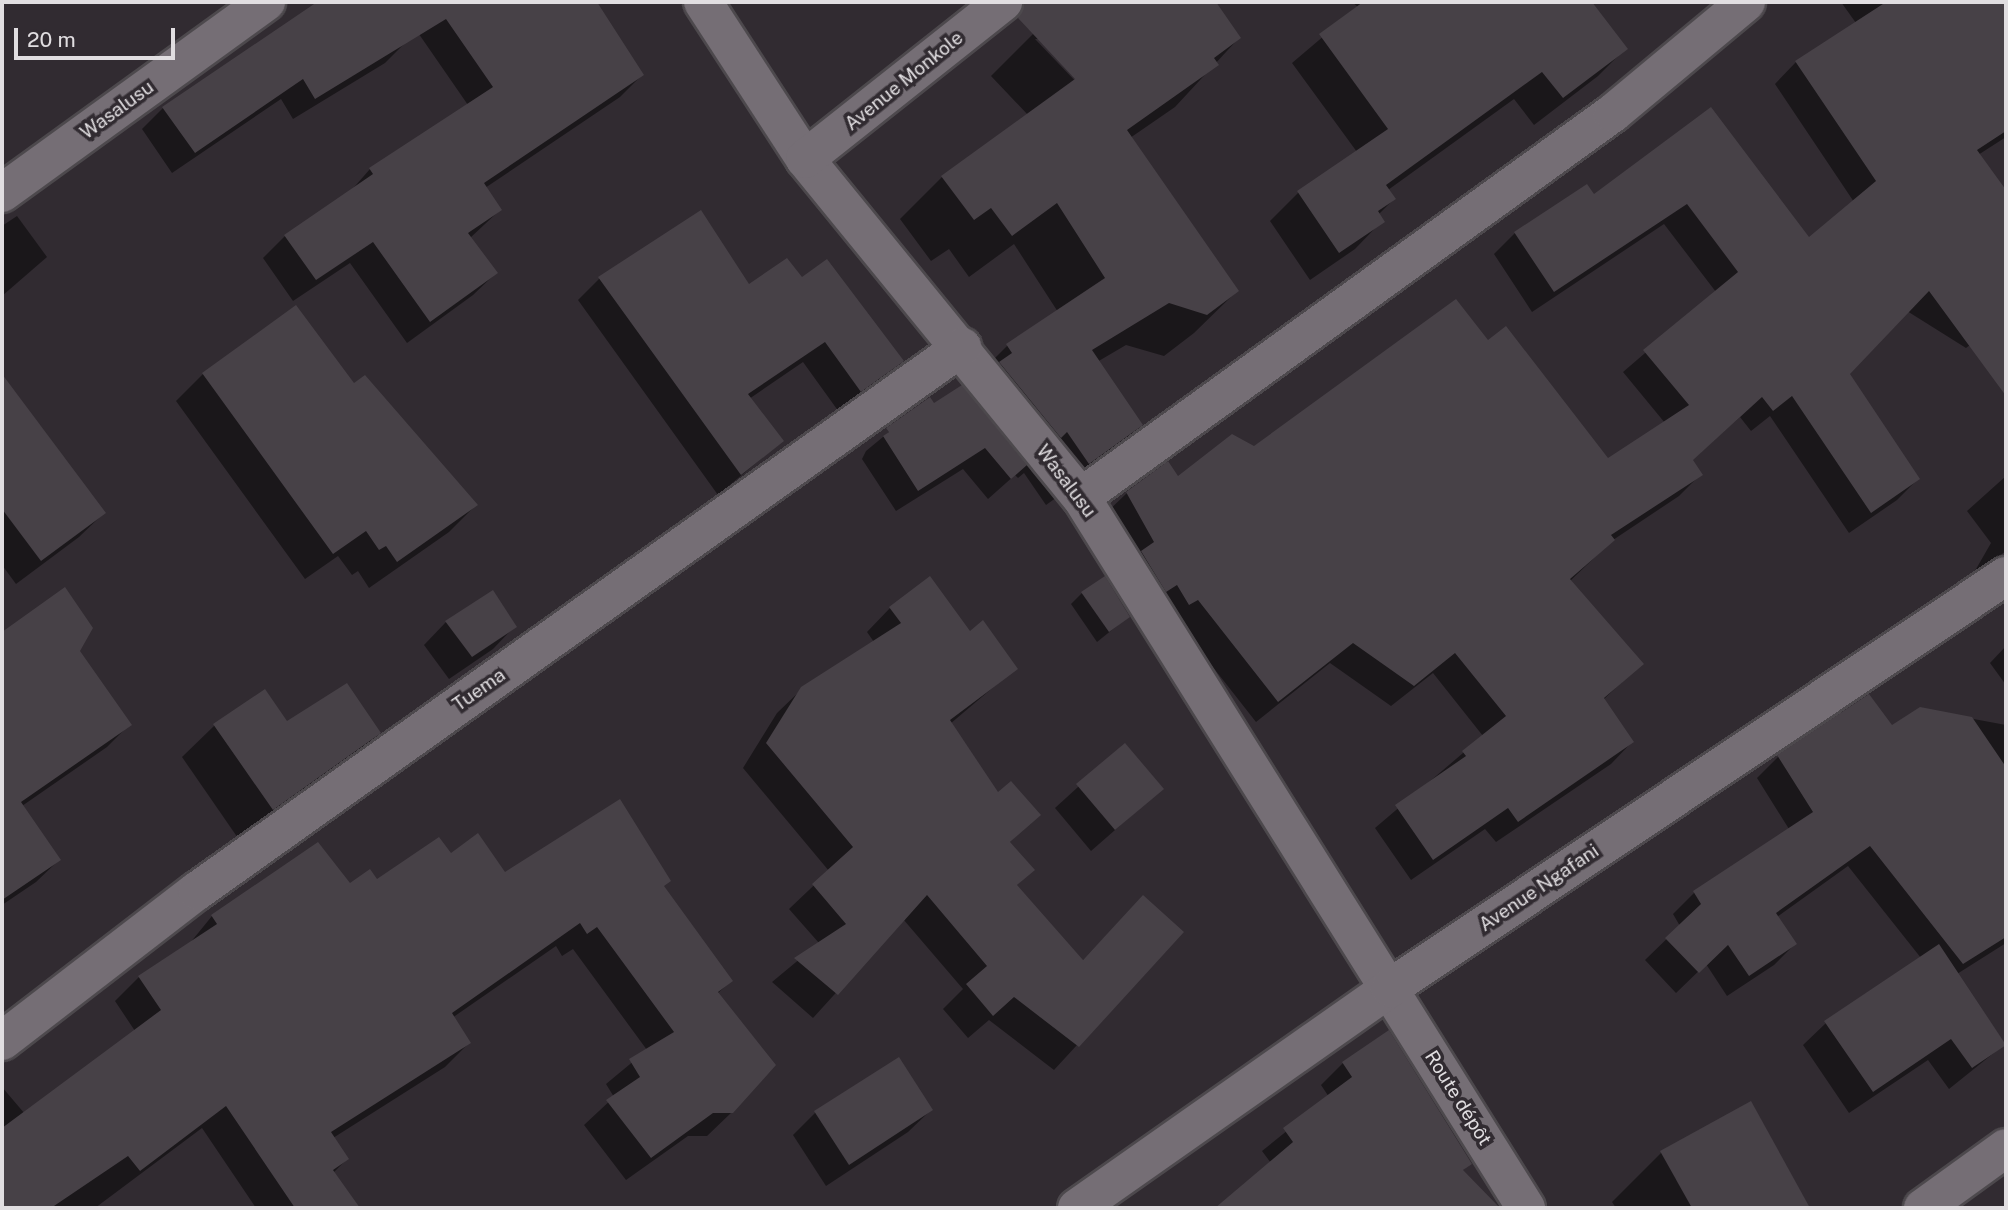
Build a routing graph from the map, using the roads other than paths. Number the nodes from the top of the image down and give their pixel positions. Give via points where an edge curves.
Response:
1 (266, 2) edge
2 (703, 2) edge
3 (1003, 2) edge
4 (1746, 2) edge
5 (805, 159) junction
6 (2, 193) edge
7 (962, 347) junction
8 (1081, 497) junction
9 (2006, 576) edge
10 (1390, 988) junction
11 (2, 1041) edge
12 (2006, 1148) edge
13 (1077, 1208) edge
14 (1526, 1208) edge
15 (1923, 1208) edge

1 - 6 street, Wasalusu
2 - 5 street, Wasalusu
3 - 5 street, Avenue Monkole
4 - 8 street via 1613,113
5 - 7 street, Wasalusu
7 - 8 street, Wasalusu
7 - 11 street, Tuema via 197,891
8 - 10 street, Wasalusu
9 - 10 street, Avenue Ngafani
10 - 13 street, Avenue Ngafani
10 - 14 street, Route dépôt
12 - 15 street

